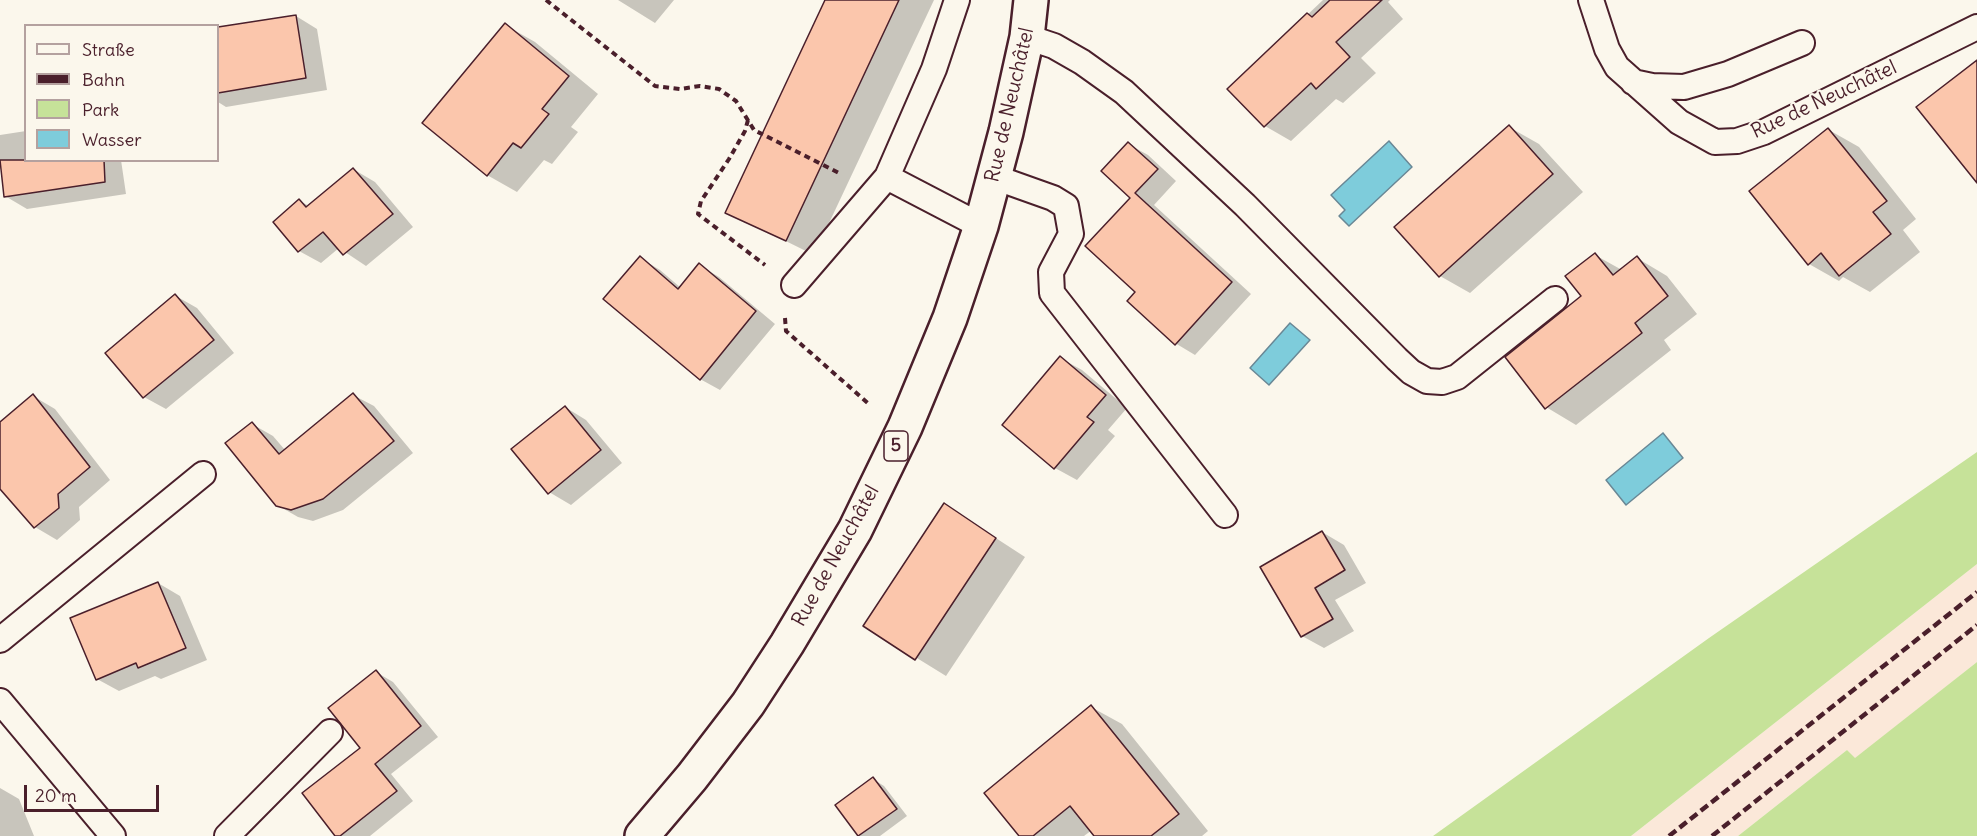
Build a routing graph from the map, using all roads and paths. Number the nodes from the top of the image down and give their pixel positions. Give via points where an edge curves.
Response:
1 (546, 0) edge
2 (957, 0) edge
3 (1031, 0) edge
4 (1591, 0) edge
5 (1977, 27) edge
6 (1027, 37) junction
7 (1802, 43) dead end
8 (1633, 82) junction
9 (994, 177) junction
10 (881, 184) junction
11 (981, 226) junction
12 (794, 285) dead end
13 (1555, 299) dead end
14 (203, 474) dead end
15 (1225, 516) dead end
16 (0, 640) edge
17 (0, 701) edge
18 (330, 732) dead end
19 (113, 836) edge
20 (227, 836) edge
21 (642, 836) edge

1 - 10 path via 655,86 719,89 736,101 754,130
2 - 10 lane via 934,69
3 - 6 main road, Rue de Neuchâtel / 5
4 - 8 lane, Rue de Neuchâtel via 1607,50
5 - 8 lane, Rue de Neuchâtel via 1764,132 1737,141 1715,142 1697,135
6 - 9 main road, Rue de Neuchâtel / 5
6 - 13 lane via 1054,46 1124,92 1245,205 1397,359 1427,381 1457,377
7 - 8 lane via 1728,74 1684,87
9 - 11 main road, Rue de Neuchâtel / 5
9 - 15 lane via 1066,206 1071,234 1051,272 1052,293
10 - 11 lane
10 - 12 lane
11 - 21 main road, Rue de Neuchâtel / 5 via 914,407 855,530 748,704
14 - 16 lane
17 - 19 lane
18 - 20 lane

